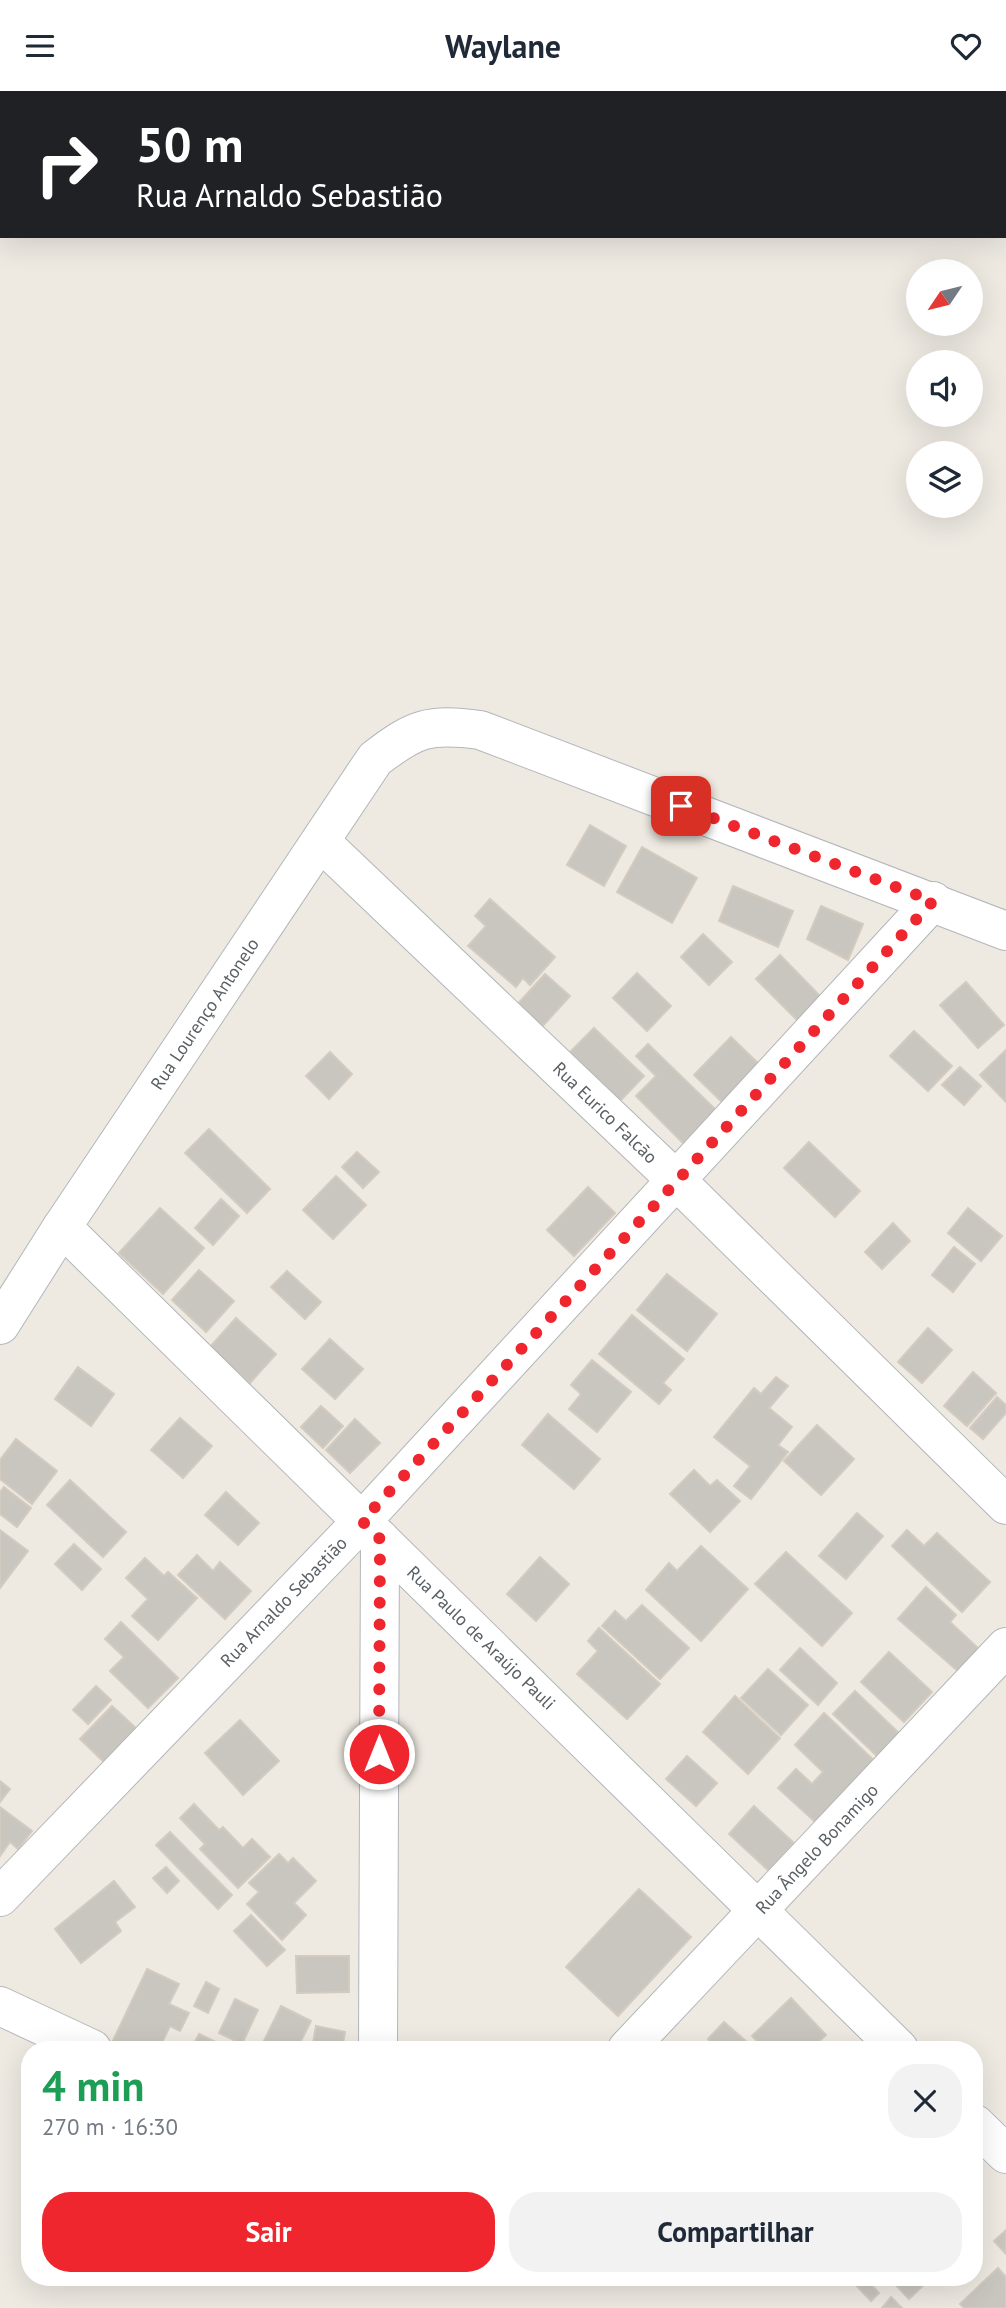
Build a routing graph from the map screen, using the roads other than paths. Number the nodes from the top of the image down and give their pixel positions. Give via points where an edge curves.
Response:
1 (321, 842) junction
2 (933, 901) junction
3 (1006, 931) edge
4 (677, 1181) junction
5 (62, 1227) junction
6 (0, 1325) edge
7 (1006, 1505) edge
8 (371, 1530) junction
9 (1006, 1647) edge
10 (0, 1897) edge
11 (758, 1911) junction
12 (0, 2006) edge
13 (75, 2041) edge
14 (378, 2041) edge
15 (635, 2041) edge
16 (891, 2041) edge
17 (983, 2131) edge
18 (1006, 2154) edge

1 - 2 street, Rua Lourenço Antonelo via 375,759 402,738 431,727 456,727 480,730
1 - 4 street, Rua Eurico Falcão
1 - 5 street, Rua Lourenço Antonelo
2 - 3 street
2 - 4 street, Rua Arnaldo Sebastião
4 - 7 street, Rua Eurico Falcão
4 - 8 street, Rua Arnaldo Sebastião
5 - 6 street, Rua Lourenço Antonelo
5 - 8 street, Rua Paulo de Araújo Pauli
8 - 10 street, Rua Arnaldo Sebastião
8 - 11 street, Rua Paulo de Araújo Pauli
8 - 14 street
9 - 11 street, Rua Ângelo Bonamigo
11 - 15 street, Rua Ângelo Bonamigo
11 - 16 street, Rua Paulo de Araújo Pauli
12 - 13 street
17 - 18 street

